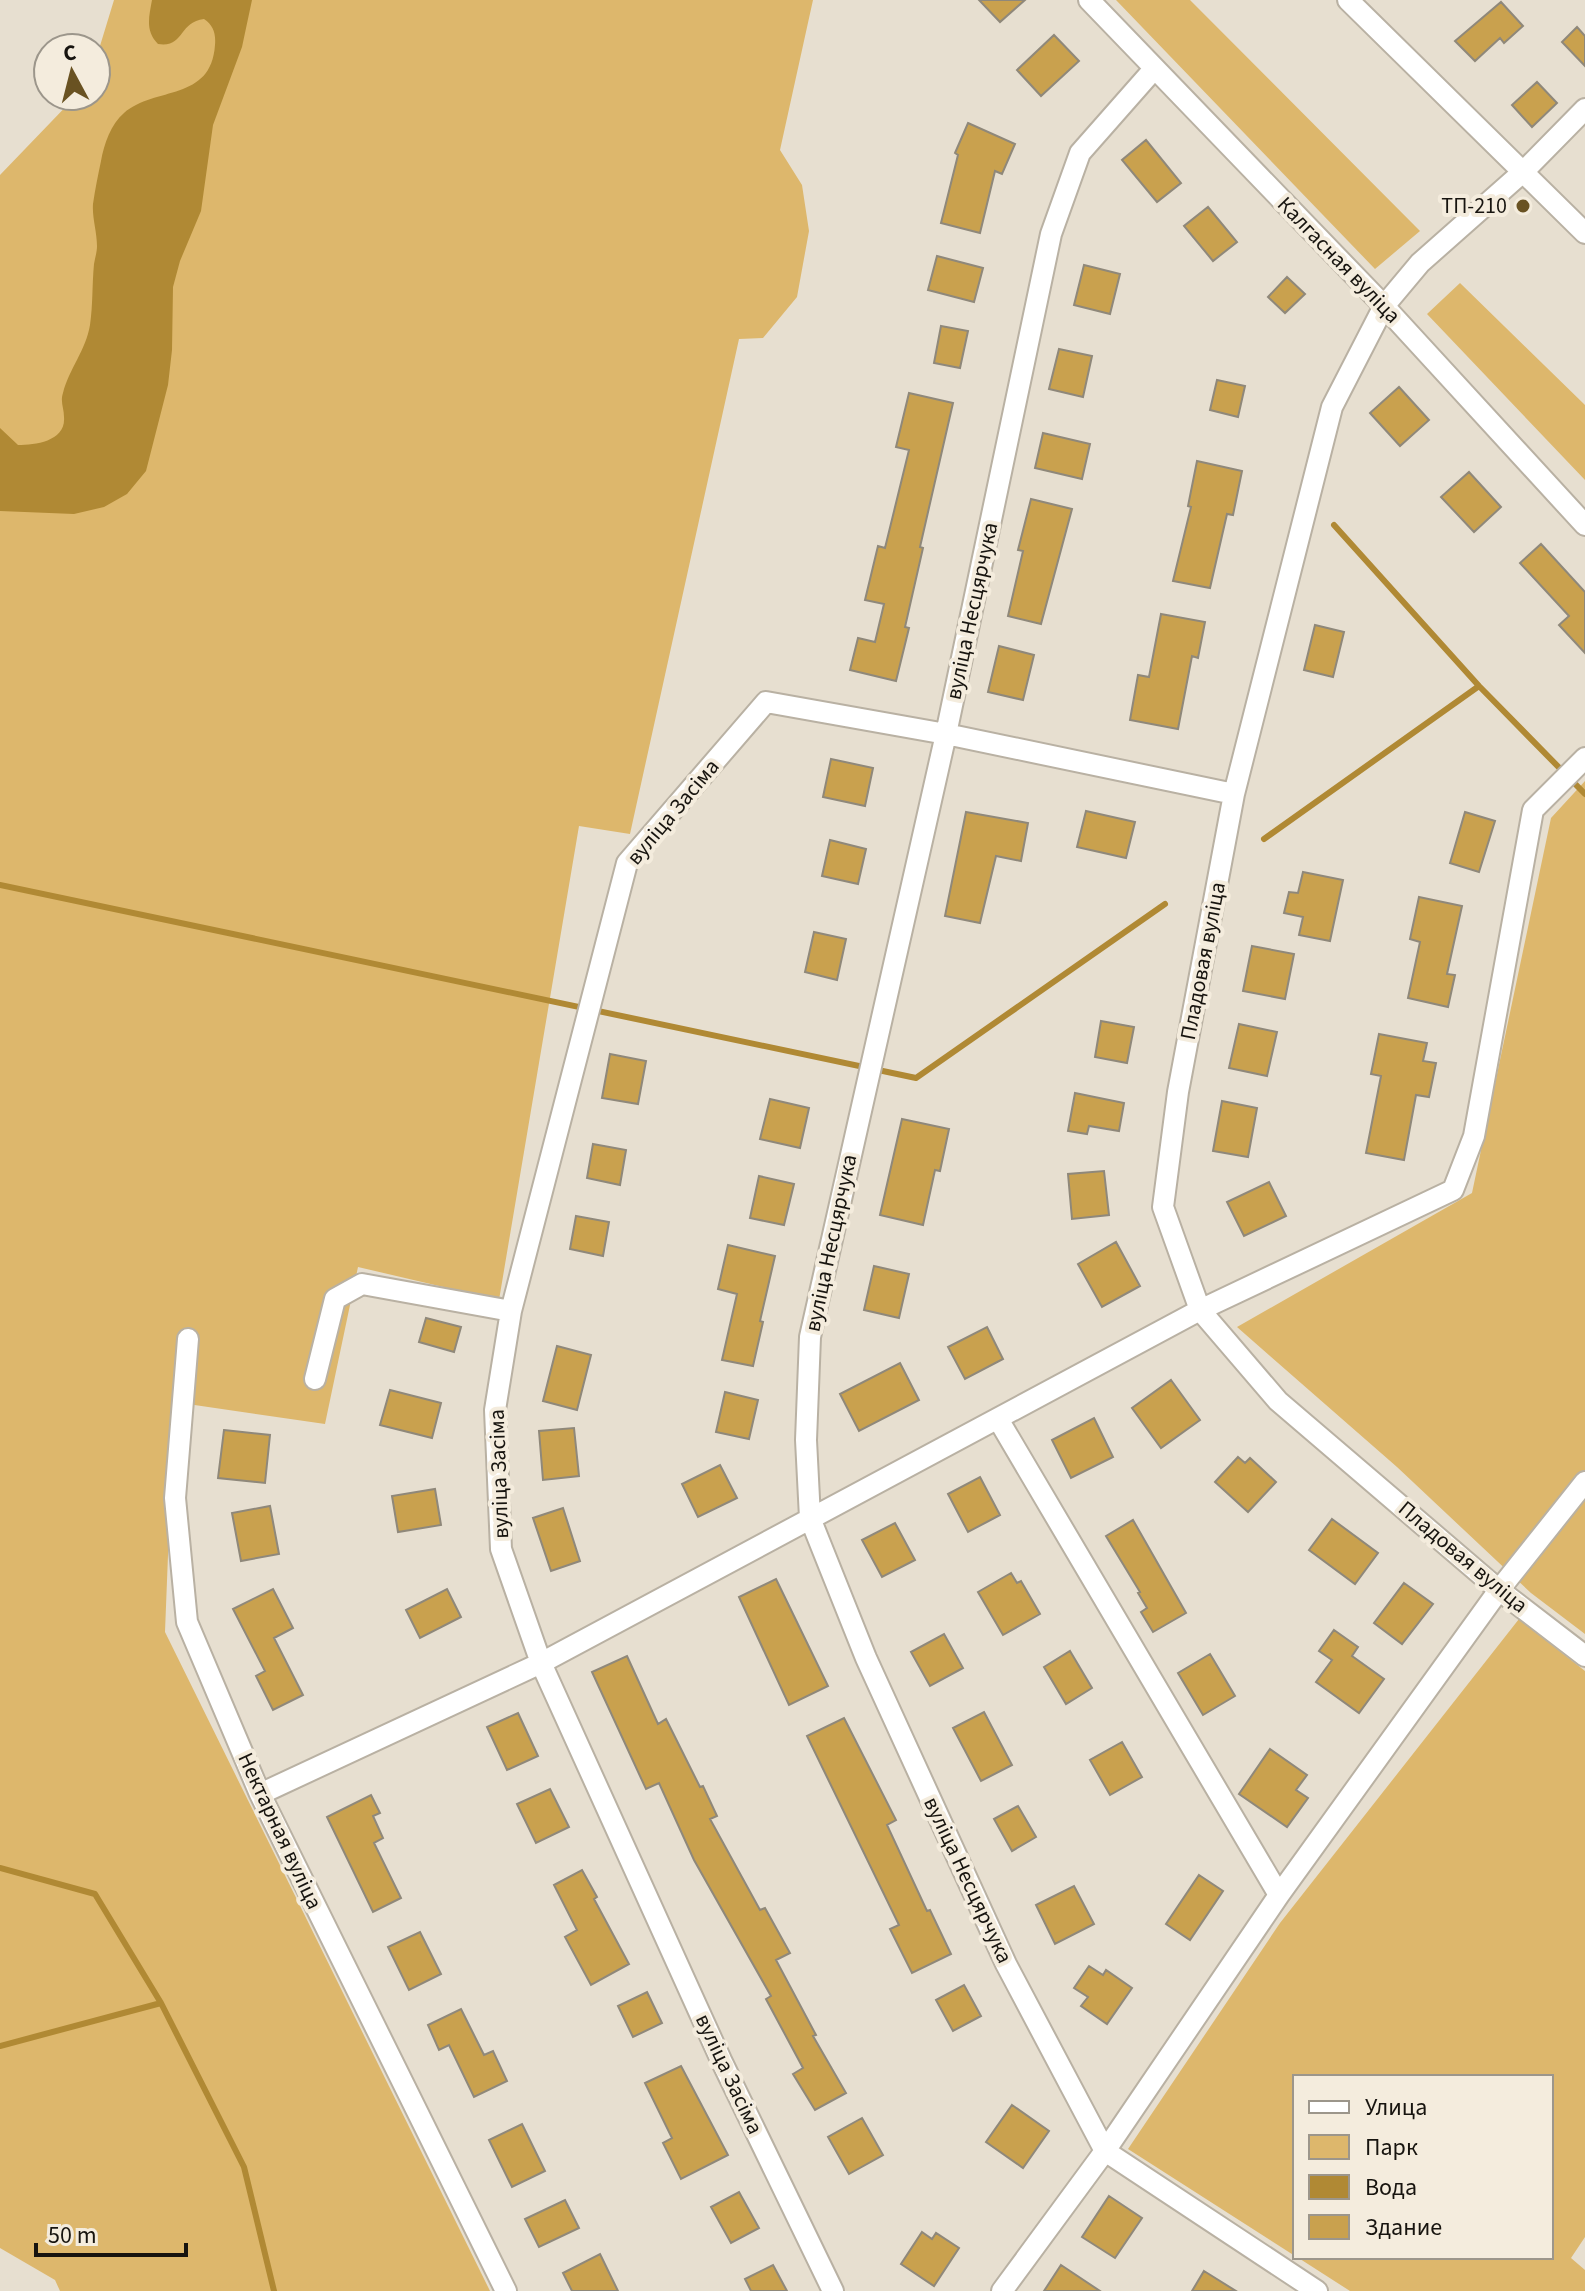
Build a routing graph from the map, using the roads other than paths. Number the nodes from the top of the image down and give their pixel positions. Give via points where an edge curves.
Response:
1 (1089, 0) edge
2 (1348, 0) edge
3 (1154, 69) junction
4 (1585, 109) edge
5 (1524, 171) junction
6 (1585, 233) edge
7 (1384, 306) junction
8 (1585, 525) edge
9 (946, 734) junction
10 (1585, 758) edge
11 (1234, 794) junction
12 (1200, 1310) junction
13 (511, 1311) junction
14 (188, 1339) dead end
15 (315, 1379) dead end
16 (998, 1419) junction
17 (1585, 1482) edge
18 (810, 1518) junction
19 (1499, 1590) junction
20 (1585, 1656) edge
21 (541, 1663) junction
22 (260, 1794) junction
23 (1279, 1895) junction
24 (1105, 2151) junction
25 (506, 2291) edge
26 (833, 2291) edge
27 (1002, 2291) edge
28 (1317, 2291) edge

1 - 3 street, Калгасная вуліца
2 - 5 street
3 - 7 street, Калгасная вуліца
3 - 9 street, вуліца Несцярчука via 1080,153 1051,234
4 - 5 street, Пладовая вуліца
5 - 6 street
5 - 7 street, Пладовая вуліца via 1420,263
7 - 8 street, Калгасная вуліца
7 - 11 street, Пладовая вуліца via 1332,407
9 - 11 street
9 - 13 street, вуліца Засіма via 766,702 627,863
9 - 18 street, вуліца Несцярчука via 810,1337
10 - 12 street via 1533,810 1474,1136 1453,1190
11 - 12 street, Пладовая вуліца via 1178,1092 1163,1207
12 - 16 street
12 - 19 street, Пладовая вуліца via 1278,1401
13 - 15 street via 362,1284 335,1299
13 - 21 street, вуліца Засіма via 495,1410 501,1549
14 - 22 street, Нектарная вуліца via 175,1498 187,1622
16 - 18 street
16 - 23 street
17 - 19 street
18 - 21 street
18 - 24 street, вуліца Несцярчука via 866,1658 1006,1964
19 - 20 street, Пладовая вуліца
19 - 23 street
21 - 22 street
21 - 26 street, вуліца Засіма via 721,2060
22 - 25 street, Нектарная вуліца
23 - 24 street
24 - 27 street
24 - 28 street, вуліца Несцярчука

